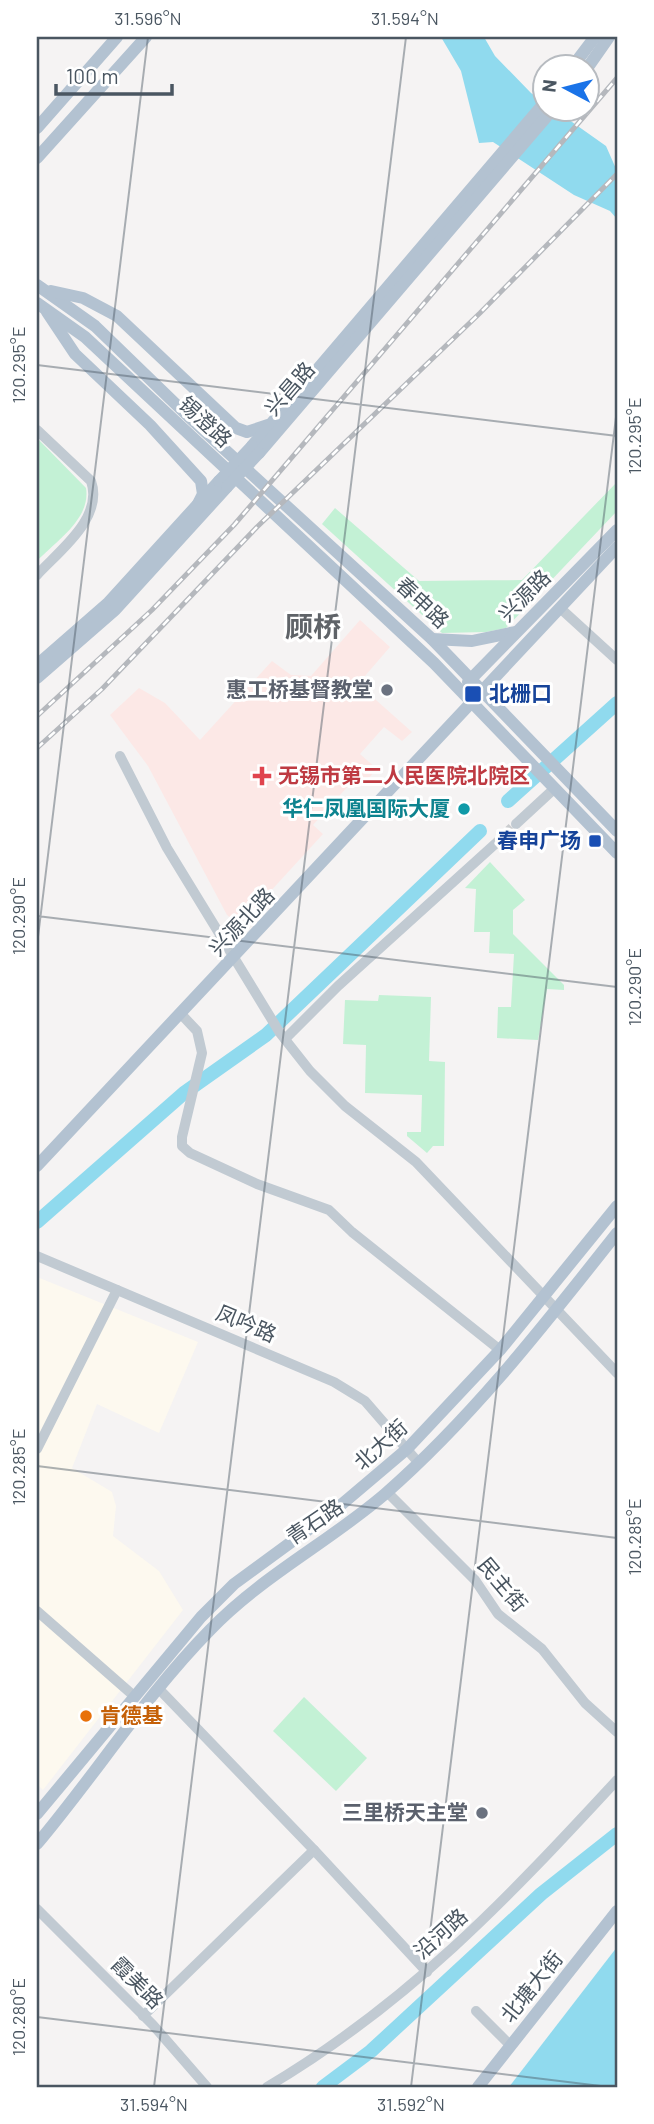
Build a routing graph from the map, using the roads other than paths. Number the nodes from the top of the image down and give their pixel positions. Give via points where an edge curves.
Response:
1 (117, 37) edge
2 (146, 37) edge
3 (595, 37) edge
4 (609, 37) edge
5 (584, 52) edge
6 (598, 52) edge
7 (532, 119) edge
8 (541, 122) edge
9 (37, 128) edge
10 (37, 159) edge
11 (485, 184) junction
12 (40, 288) edge
13 (41, 306) edge
14 (188, 416) joint
15 (276, 419) junction
16 (37, 430) edge
17 (256, 450) junction
18 (223, 484) junction
19 (196, 508) junction
20 (617, 530) edge
21 (617, 547) edge
22 (37, 575) edge
23 (341, 575) joint
24 (560, 608) junction
25 (518, 631) junction
26 (432, 639) junction
27 (617, 660) edge
28 (37, 665) edge
29 (37, 678) edge
30 (471, 678) junction
31 (461, 690) junction
32 (483, 690) junction
33 (471, 701) junction
34 (120, 756) dead end
35 (550, 783) junction
36 (516, 824) tunnel mouth
37 (617, 831) edge
38 (494, 845) tunnel mouth
39 (617, 853) edge
40 (234, 957) junction
41 (181, 1014) junction
42 (283, 1036) junction
43 (37, 1166) edge
44 (617, 1206) edge
45 (617, 1233) edge
46 (37, 1256) edge
47 (117, 1290) junction
48 (544, 1297) junction
49 (556, 1310) junction
50 (499, 1350) junction
51 (617, 1373) edge
52 (37, 1449) edge
53 (407, 1449) junction
54 (418, 1461) junction
55 (387, 1492) junction
56 (37, 1611) edge
57 (159, 1689) junction
58 (134, 1696) junction
59 (617, 1732) edge
60 (617, 1780) edge
61 (39, 1808) edge
62 (37, 1844) edge
63 (314, 1850) junction
64 (37, 1909) edge
65 (617, 1911) edge
66 (427, 1972) junction
67 (476, 2011) dead end
68 (143, 2016) junction
69 (510, 2045) junction
70 (207, 2087) edge
71 (267, 2087) edge
72 (478, 2087) edge

1 - 9 main road
2 - 10 main road
3 - 5 main road
4 - 6 main road
7 - 11 main road, 兴昌路
8 - 11 main road, 兴昌路
11 - 15 main road, 兴昌路
11 - 17 main road, 兴昌路
12 - 14 main road, 锡澄路 via 95,326
12 - 15 main road via 83,298 117,316 236,428 260,430
13 - 19 main road via 75,354 201,481 203,494
13 - 23 main road, 锡澄路 via 85,337
14 - 26 main road, 春申路
15 - 17 main road, 兴昌路
16 - 22 street via 91,481 94,490 88,519
17 - 18 main road, 兴昌路, bridge
18 - 19 main road, 兴昌路
18 - 29 main road, 兴昌路 via 115,610
19 - 28 main road, 兴昌路 via 108,603
20 - 25 main road, 兴源路
21 - 24 main road, 兴源路
23 - 31 main road, 春申路
24 - 27 street
24 - 32 main road, 兴源路
25 - 26 main road via 483,640
25 - 30 main road, 兴源路
26 - 30 main road, 春申路
30 - 31 main road, 兴源路
30 - 32 main road, 春申路
31 - 33 main road, 春申路
32 - 33 main road, 兴源路
32 - 37 main road, 春申路
33 - 35 main road, 春申路
33 - 40 main road, 兴源北路
34 - 40 street via 167,848
35 - 36 street
35 - 39 main road, 春申路
38 - 42 street
40 - 41 main road, 兴源北路
40 - 42 street
41 - 43 main road, 兴源北路
41 - 50 street via 201,1040 182,1146 257,1184 329,1210
42 - 48 street via 310,1071 345,1106 416,1162
44 - 48 main road, 北大街
45 - 49 main road, 青石路
46 - 47 street, 凤吟路
47 - 52 street
47 - 53 street, 凤吟路 via 334,1382 365,1401
48 - 49 street
48 - 50 main road, 北大街
49 - 51 street
49 - 54 main road, 青石路 via 511,1366
50 - 53 main road, 北大街
53 - 54 street, 凤吟路
53 - 58 main road, 北大街 via 335,1510 234,1584
54 - 55 main road, 青石路
55 - 57 main road, 青石路 via 289,1563 210,1629
55 - 59 street, 民主街 via 475,1580 498,1614 542,1649 585,1703
56 - 58 street
57 - 62 main road, 青石路
57 - 63 street
58 - 61 main road, 北大街
60 - 66 street, 沿河路 via 483,1922
63 - 66 street
63 - 68 street
64 - 68 street, 霞美路
65 - 69 main road, 北塘大街
66 - 71 street, 沿河路 via 352,2034
67 - 69 street
68 - 70 street, 霞美路
69 - 72 main road, 北塘大街

